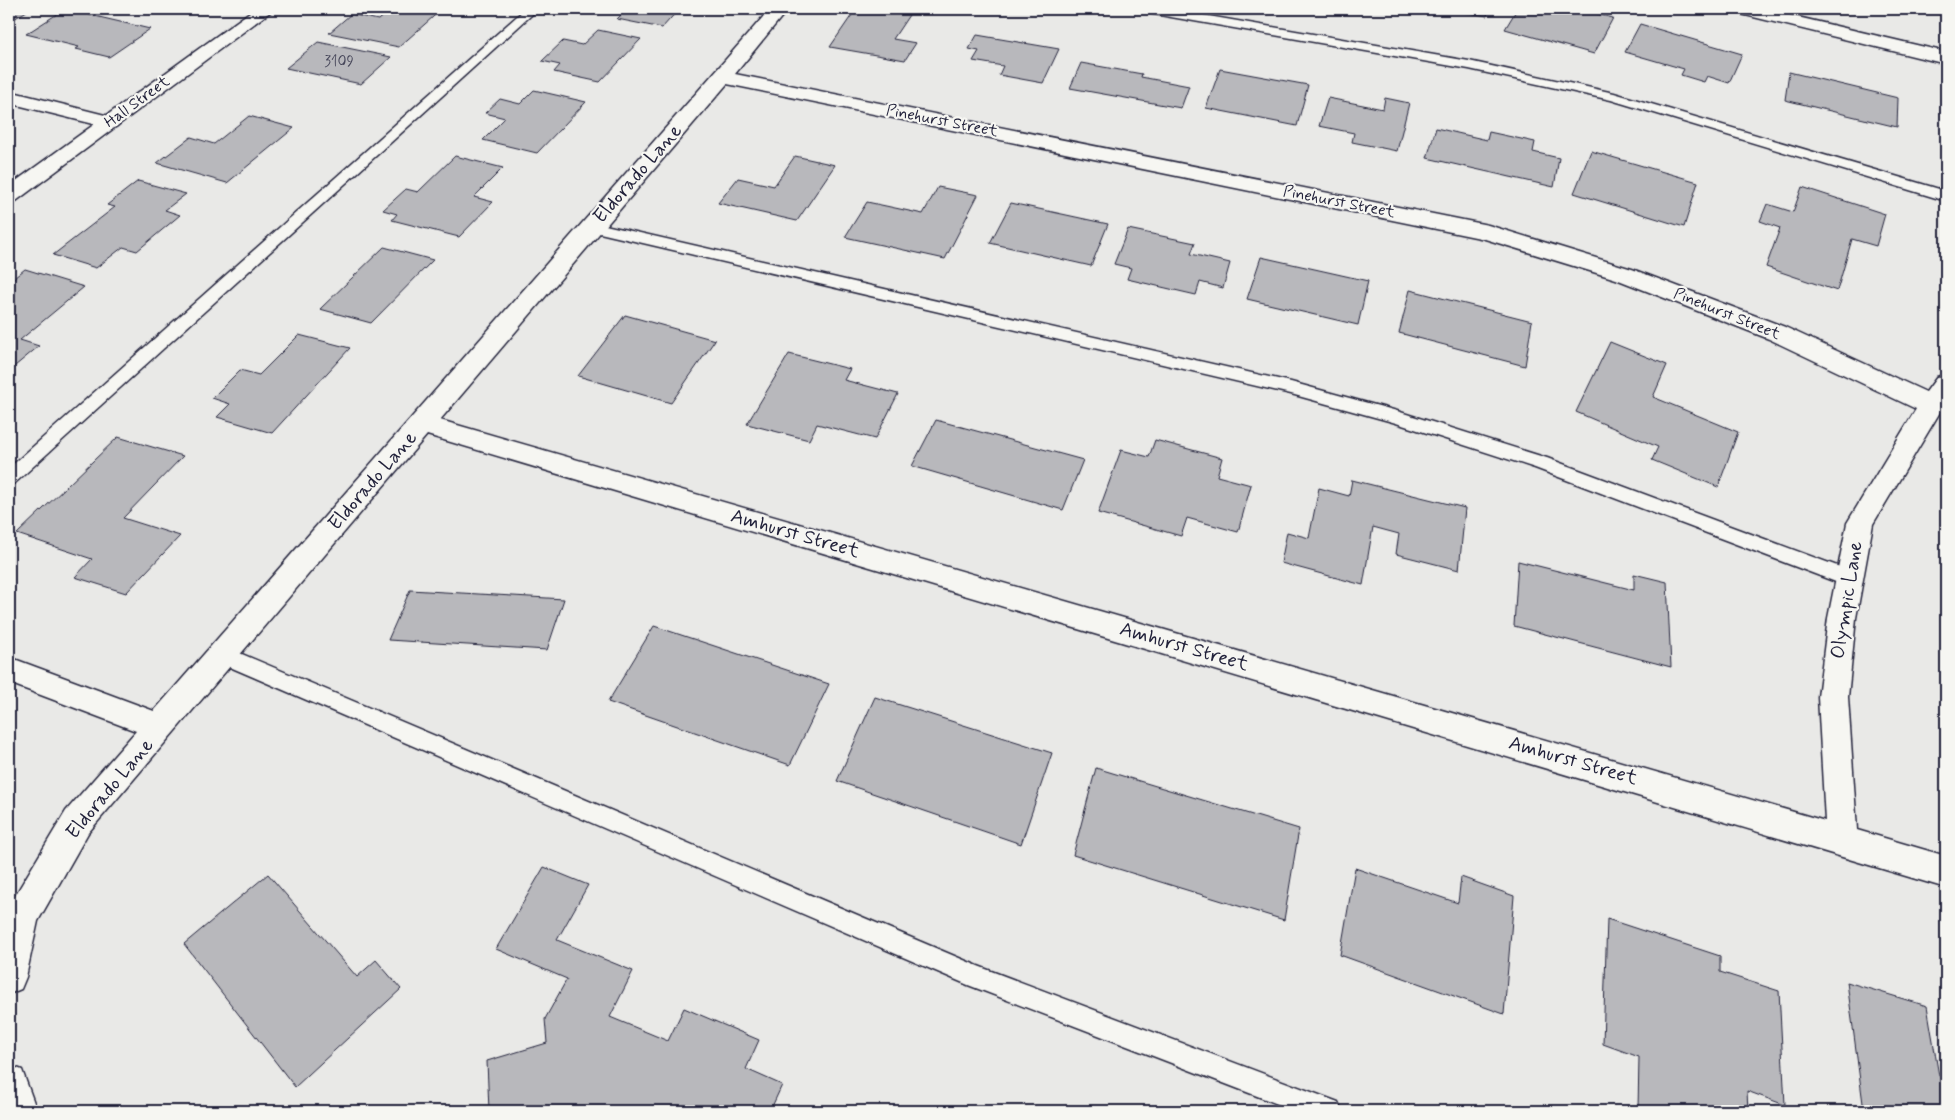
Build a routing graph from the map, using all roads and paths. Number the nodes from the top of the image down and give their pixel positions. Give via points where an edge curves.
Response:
1 (265, 9) edge
2 (532, 9) edge
3 (778, 9) edge
4 (1148, 9) edge
5 (1744, 9) edge
6 (1946, 58) edge
7 (722, 77) junction
8 (9, 97) edge
9 (110, 122) junction
10 (9, 196) edge
11 (1946, 196) edge
12 (592, 227) junction
13 (1939, 394) edge
14 (421, 424) junction
15 (9, 478) edge
16 (1849, 579) junction
17 (223, 655) junction
18 (9, 670) edge
19 (161, 727) junction
20 (1842, 840) junction
21 (1946, 872) edge
22 (9, 977) edge
23 (9, 1083) edge
24 (19, 1111) edge
25 (1329, 1111) edge

1 - 9 street, Hall Street
2 - 15 lane
3 - 7 street, Eldorado Lane
4 - 11 lane via 1468,65 1614,97
5 - 6 street
7 - 12 street, Eldorado Lane
7 - 13 street, Pinehurst Street via 1488,232 1624,274
8 - 9 street
9 - 10 street, Hall Street
12 - 14 street, Eldorado Lane
12 - 16 lane via 1292,388 1397,417 1541,463
13 - 16 street, Olympic Lane via 1860,523
14 - 17 street, Eldorado Lane
14 - 20 street, Amhurst Street
16 - 20 street, Olympic Lane via 1833,697
17 - 19 street, Eldorado Lane
17 - 25 lane via 976,976
18 - 19 street
19 - 22 street, Eldorado Lane via 77,822 22,916
20 - 21 street, Amhurst Street
23 - 24 street

